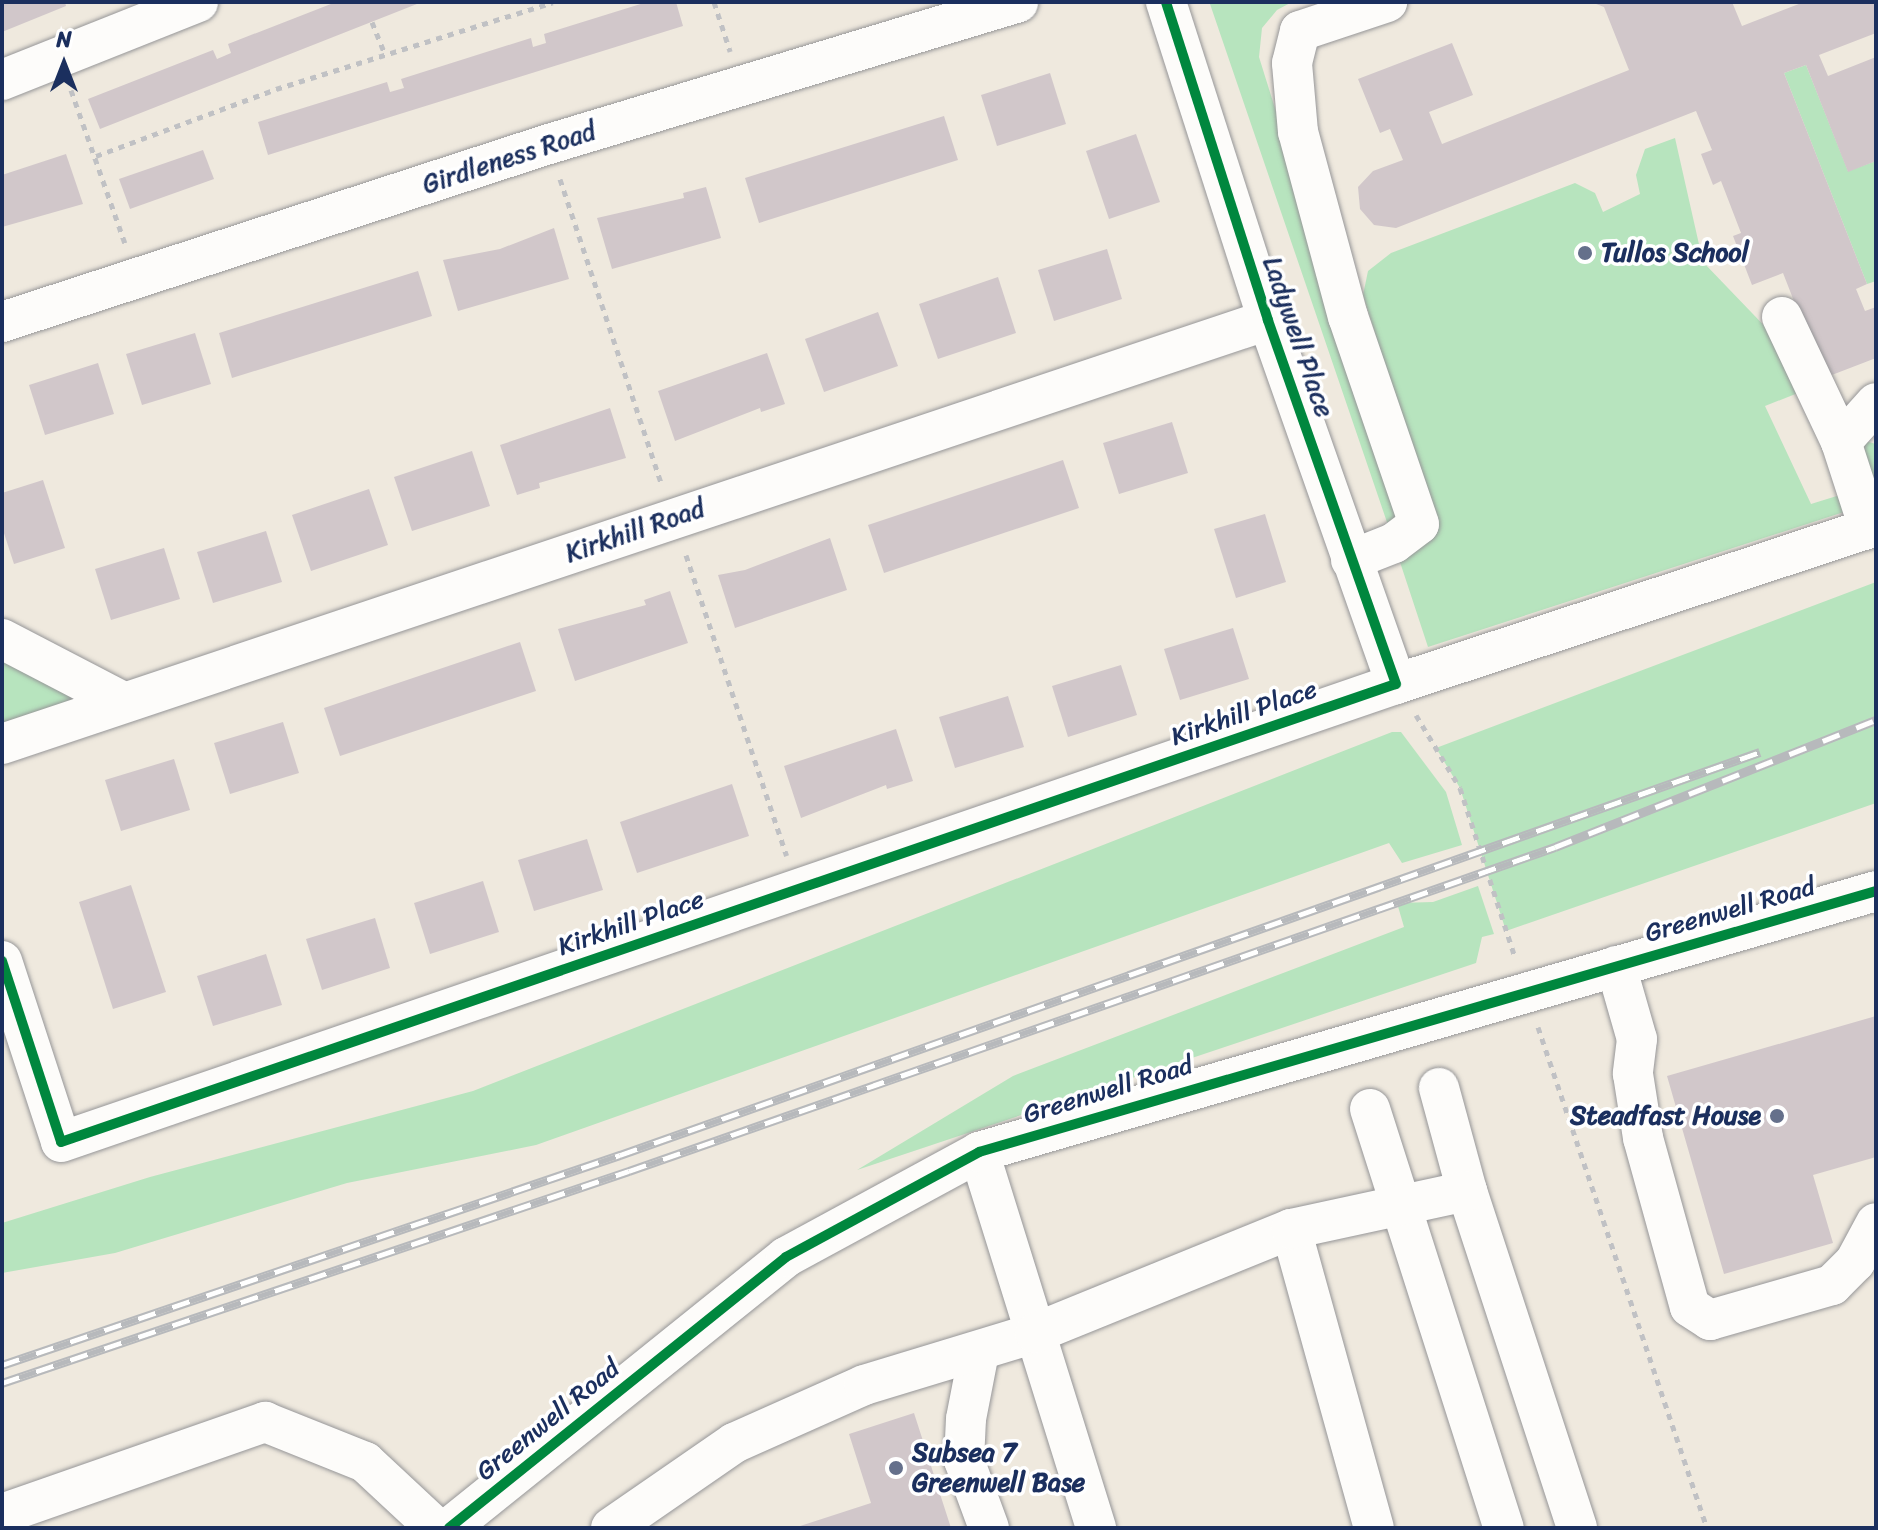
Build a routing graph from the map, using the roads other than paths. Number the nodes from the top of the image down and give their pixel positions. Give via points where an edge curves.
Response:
1 (198, 2) edge
2 (1018, 2) edge
3 (1166, 2) edge
4 (1387, 2) edge
5 (2, 80) edge
6 (1782, 317) dead end
7 (1268, 320) junction
8 (2, 322) edge
9 (1876, 403) edge
10 (1841, 442) junction
11 (1872, 527) edge
12 (1351, 560) junction
13 (2, 639) edge
14 (1396, 684) junction
15 (123, 702) junction
16 (2, 744) edge
17 (1876, 891) edge
18 (2, 961) edge
19 (1616, 966) junction
20 (1439, 1088) dead end
21 (1370, 1109) dead end
22 (979, 1152) junction
23 (1467, 1191) junction
24 (1404, 1205) junction
25 (1876, 1223) edge
26 (1291, 1229) junction
27 (1035, 1333) junction
28 (979, 1352) junction
29 (2, 1514) edge
30 (436, 1528) edge
31 (449, 1528) edge
32 (611, 1528) edge
33 (989, 1528) edge
34 (1096, 1528) edge
35 (1374, 1528) edge
36 (1504, 1528) edge
37 (1577, 1528) edge

1 - 5 street
2 - 8 street, Girdleness Road
3 - 7 street, Ladywell Place
4 - 12 street via 1300,31 1292,63 1298,132 1348,317 1419,524 1394,543
6 - 10 street
7 - 12 street, Ladywell Place
7 - 15 street, Kirkhill Road
9 - 10 street
10 - 11 street
11 - 14 street, Kirkhill Place
12 - 14 street, Ladywell Place
13 - 15 street
14 - 18 street, Kirkhill Place via 61,1142
15 - 16 street, Kirkhill Road
17 - 19 street, Greenwell Road
19 - 22 street, Greenwell Road
19 - 25 street via 1637,1039 1633,1074 1643,1138 1690,1307 1710,1320 1832,1285 1855,1262
20 - 23 street
21 - 24 street
22 - 27 street
22 - 31 street, Greenwell Road via 786,1257
23 - 24 street
23 - 37 street
24 - 26 street
24 - 36 street
26 - 27 street
26 - 35 street
27 - 28 street
27 - 34 street
28 - 32 street via 864,1385 734,1443
28 - 33 street via 964,1460
29 - 30 street via 265,1422 365,1462

